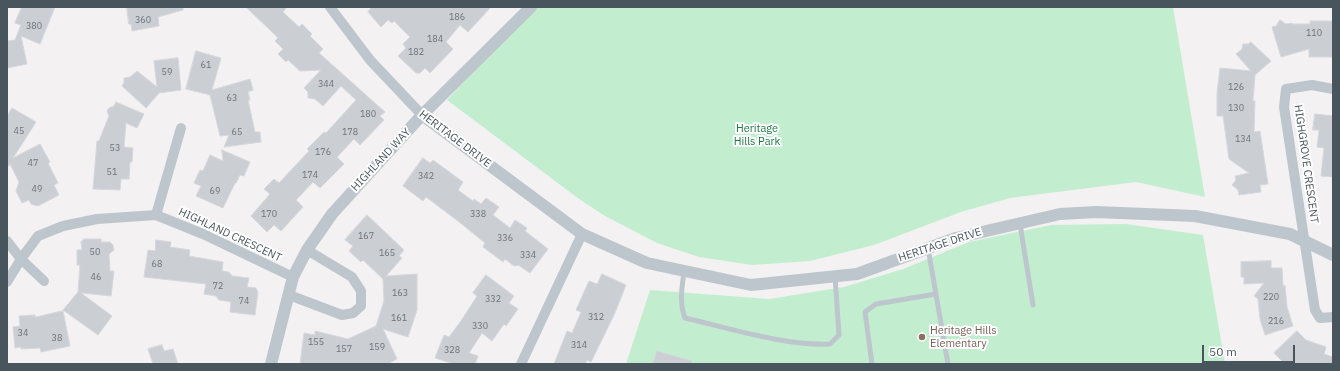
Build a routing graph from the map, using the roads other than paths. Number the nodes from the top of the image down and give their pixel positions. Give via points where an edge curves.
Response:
1 (330, 7) edge
2 (530, 7) edge
3 (1333, 89) edge
4 (422, 115) junction
5 (181, 128) dead end
6 (156, 214) junction
7 (1019, 222) junction
8 (582, 234) junction
9 (7, 241) edge
10 (1305, 241) junction
11 (928, 248) junction
12 (307, 250) junction
13 (1333, 255) edge
14 (20, 259) junction
15 (684, 271) junction
16 (835, 276) junction
17 (293, 277) junction
18 (44, 281) dead end
19 (7, 282) edge
20 (936, 294) junction
21 (289, 295) junction
22 (1033, 305) dead end
23 (1333, 318) edge
24 (271, 364) edge
25 (521, 364) edge
26 (872, 364) edge
27 (948, 364) edge

1 - 4 street, HERITAGE DRIVE via 370,60
2 - 4 street, HIGHLAND WAY
3 - 10 street, HIGHGROVE CRESCENT via 1312,85 1286,89 1284,107
4 - 8 street, HERITAGE DRIVE
4 - 12 street, HIGHLAND WAY via 332,214
5 - 6 street
6 - 14 street, HIGHLAND CRESCENT via 97,219 63,226 38,236
6 - 17 street, HIGHLAND CRESCENT
7 - 10 street, HERITAGE DRIVE via 1060,214 1096,212 1195,216 1290,234
7 - 11 street, HERITAGE DRIVE
7 - 22 lane
8 - 15 street, HERITAGE DRIVE via 647,263
8 - 25 street
9 - 14 street
10 - 13 street, HERITAGE DRIVE
10 - 23 street via 1315,310 1320,318
11 - 16 street, HERITAGE DRIVE via 857,274
11 - 20 lane
12 - 17 street, HIGHLAND WAY
12 - 21 street via 352,278 361,291 361,306 353,313 342,315
14 - 18 street
14 - 19 street, HIGHLAND CRESCENT
15 - 16 street, HERITAGE DRIVE via 751,285
15 - 16 lane via 681,294 685,318 763,336 816,344 830,344 839,335
17 - 21 street, HIGHLAND WAY
20 - 26 lane via 876,304 865,312
20 - 27 lane
21 - 24 street, HIGHLAND WAY

